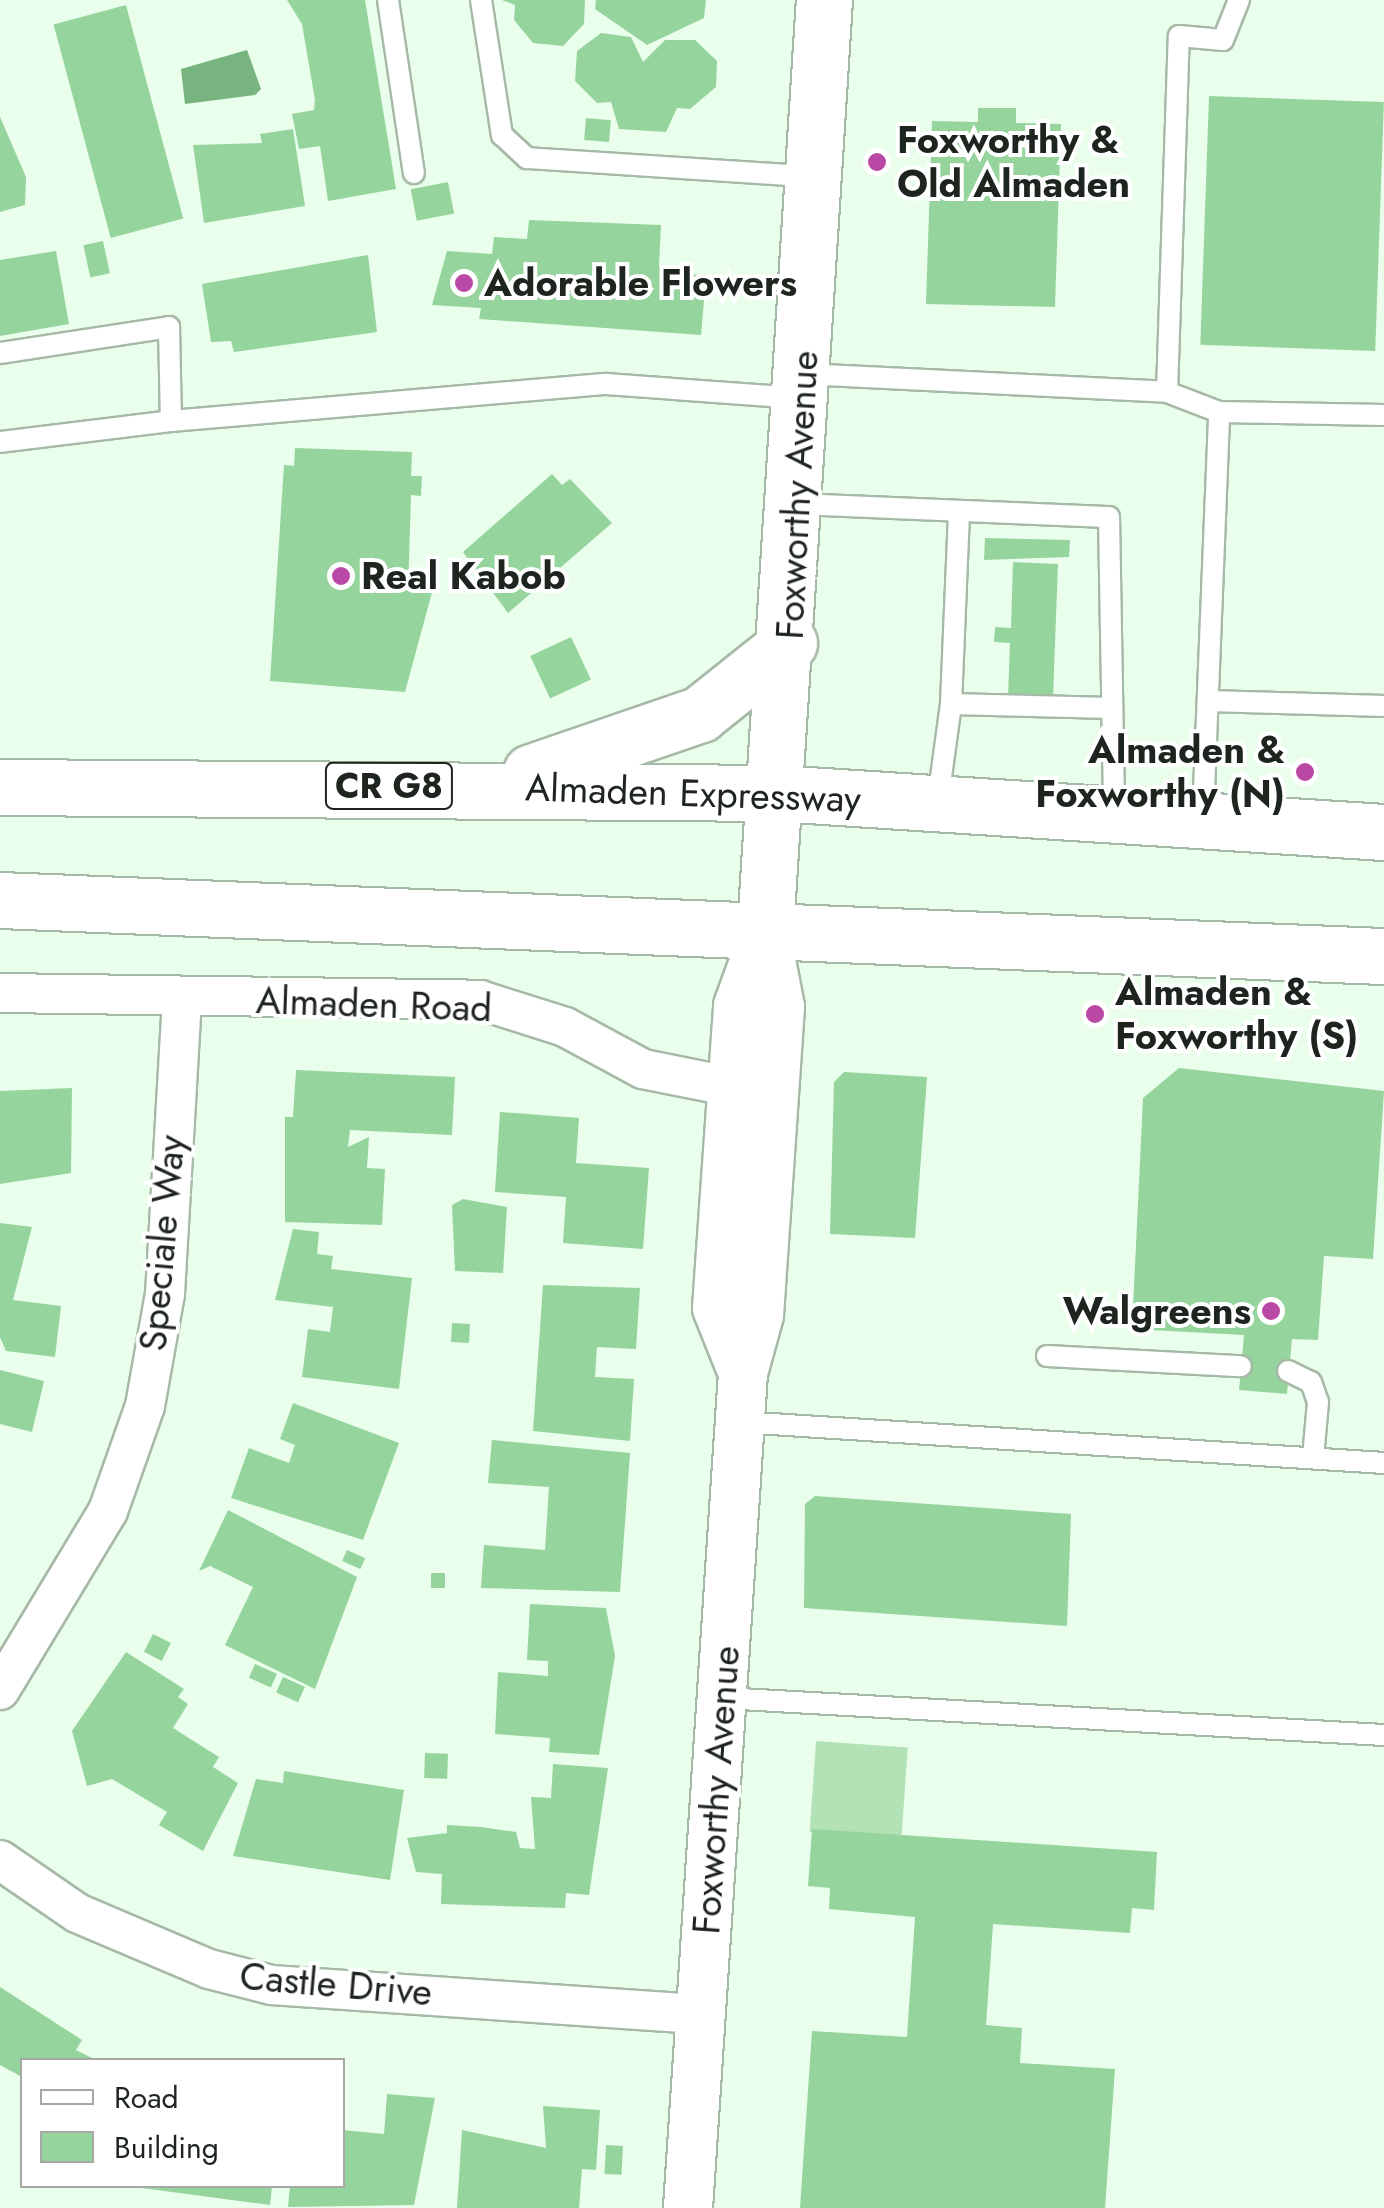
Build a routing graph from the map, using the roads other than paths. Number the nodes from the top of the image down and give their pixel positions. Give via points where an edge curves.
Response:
1 (388, 0) edge
2 (480, 0) edge
3 (824, 0) edge
4 (1238, 0) edge
5 (414, 173) dead end
6 (816, 177) junction
7 (0, 353) edge
8 (803, 386) junction
9 (1167, 392) junction
10 (1219, 412) junction
11 (1384, 415) edge
12 (171, 421) junction
13 (0, 442) edge
14 (796, 504) junction
15 (960, 513) junction
16 (788, 643) junction
17 (1208, 702) junction
18 (950, 704) junction
19 (1384, 706) edge
20 (1112, 708) junction
21 (483, 786) junction
22 (0, 787) edge
23 (777, 793) junction
24 (938, 803) junction
25 (1114, 818) junction
26 (1203, 823) junction
27 (1384, 832) edge
28 (0, 900) edge
29 (765, 930) junction
30 (1363, 956) edge
31 (0, 994) edge
32 (1384, 998) edge
33 (182, 1000) junction
34 (732, 1087) junction
35 (1047, 1356) dead end
36 (1241, 1366) dead end
37 (1288, 1370) dead end
38 (743, 1372) junction
39 (740, 1422) junction
40 (1313, 1458) junction
41 (1384, 1463) edge
42 (0, 1690) edge
43 (722, 1698) junction
44 (1384, 1735) edge
45 (0, 1860) edge
46 (700, 2014) junction
47 (688, 2208) edge

1 - 5 lane
2 - 6 lane via 502,135 527,158
3 - 6 main road, Foxworthy Avenue
4 - 9 lane via 1224,40 1179,36
6 - 8 main road, Foxworthy Avenue
7 - 12 lane via 169,327
8 - 9 lane
8 - 12 lane via 606,384
8 - 14 main road, Foxworthy Avenue
9 - 10 lane
10 - 11 lane
10 - 17 lane
12 - 13 lane
14 - 15 lane
14 - 16 main road, Foxworthy Avenue
15 - 18 lane
15 - 20 lane via 1109,517
16 - 21 main road via 686,721
16 - 23 main road, Foxworthy Avenue
17 - 19 lane
17 - 26 lane
18 - 20 lane
18 - 24 lane
20 - 25 lane
21 - 22 main road, Almaden Expressway / CR G8
21 - 23 main road, Almaden Expressway / CR G8
23 - 24 main road, Almaden Expressway / CR G8
23 - 29 main road, Foxworthy Avenue
24 - 25 main road, Almaden Expressway / CR G8
25 - 26 main road, Almaden Expressway / CR G8
26 - 27 main road, Almaden Expressway / CR G8
28 - 29 main road
29 - 30 main road
29 - 34 street, Foxworthy Avenue via 738,1006
29 - 38 street, Foxworthy Avenue via 780,1008 760,1315
30 - 32 main road
31 - 33 street, Almaden Road
33 - 34 street, Almaden Road via 480,1000 564,1027 643,1069
33 - 42 street, Speciale Way via 165,1294 145,1406 108,1511
34 - 38 street, Foxworthy Avenue via 717,1308
35 - 36 lane
37 - 40 lane via 1311,1382 1318,1402
38 - 39 street, Foxworthy Avenue
39 - 40 lane
39 - 43 street, Foxworthy Avenue
40 - 41 lane
43 - 44 lane
43 - 46 street, Foxworthy Avenue
45 - 46 street, Castle Drive via 78,1913 209,1970 272,1985
46 - 47 street, Foxworthy Avenue

